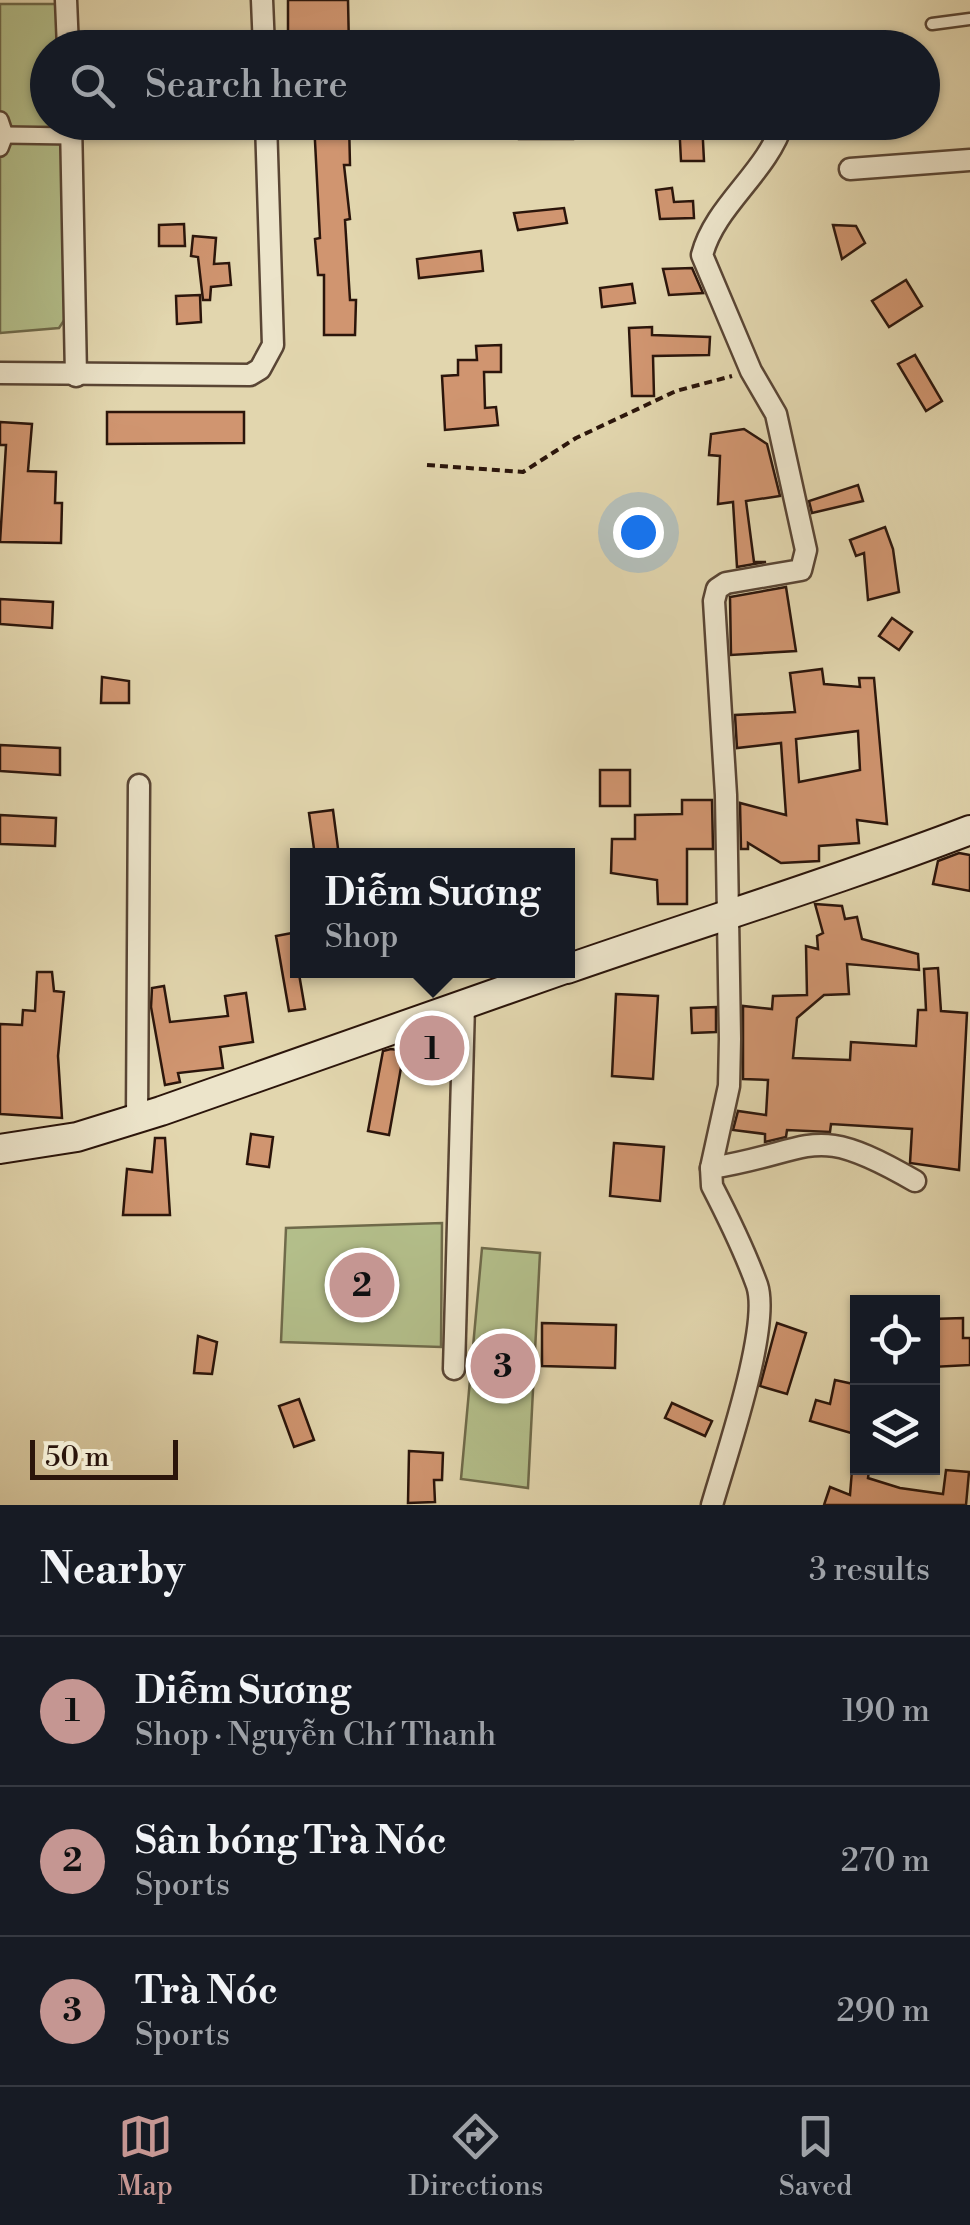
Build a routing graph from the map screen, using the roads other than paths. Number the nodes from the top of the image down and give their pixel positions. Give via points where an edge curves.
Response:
1 (66, 0) edge
2 (262, 0) edge
3 (970, 19) edge
4 (932, 24) dead end
5 (67, 30) edge
6 (263, 30) edge
7 (30, 132) edge
8 (2, 134) edge
9 (71, 140) edge
10 (267, 140) edge
11 (777, 140) edge
12 (970, 160) edge
13 (850, 170) dead end
14 (0, 373) edge
15 (76, 376) junction
16 (139, 785) dead end
17 (970, 830) edge
18 (729, 912) junction
19 (575, 966) edge
20 (542, 978) edge
21 (464, 1005) junction
22 (137, 1118) junction
23 (0, 1149) edge
24 (710, 1168) junction
25 (916, 1181) dead end
26 (454, 1369) dead end
27 (712, 1505) edge

1 - 5 street
2 - 6 street
3 - 4 lane
7 - 8 street
9 - 15 street
10 - 15 street via 274,346 268,360 250,375
11 - 18 street via 707,237 702,255 776,414 806,562 790,576 726,584 714,601
12 - 13 street
14 - 15 street
16 - 22 street
17 - 18 main road via 771,904
18 - 19 main road
18 - 24 street via 729,1086
20 - 21 main road
21 - 22 main road
21 - 26 street
22 - 23 main road via 76,1138
24 - 25 street via 822,1142 864,1152
24 - 27 street via 760,1305 741,1412

